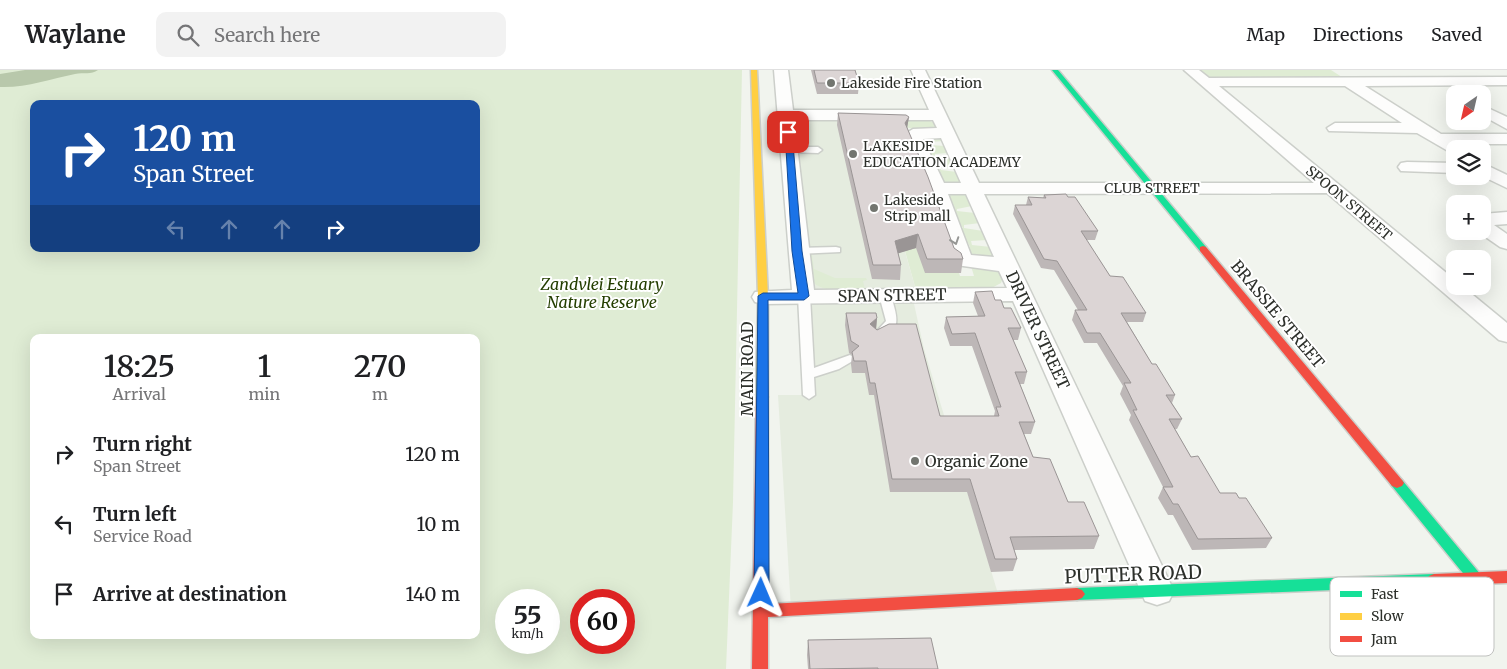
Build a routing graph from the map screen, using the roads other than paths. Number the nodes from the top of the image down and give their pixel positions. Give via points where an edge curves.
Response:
1 (754, 70) edge
2 (781, 70) edge
3 (918, 70) edge
4 (1055, 70) edge
5 (1331, 70) edge
6 (1441, 70) edge
7 (1198, 76) edge
8 (1348, 81) junction
9 (1461, 81) junction
10 (1507, 81) edge
11 (786, 115) junction
12 (1491, 115) edge
13 (1507, 124) edge
14 (937, 127) junction
15 (1336, 128) dead end
16 (1419, 128) junction
17 (1439, 139) junction
18 (1507, 139) edge
19 (1446, 144) edge
20 (790, 150) junction
21 (818, 150) dead end
22 (1407, 168) dead end
23 (1446, 168) edge
24 (1491, 168) edge
25 (1507, 168) edge
26 (1491, 173) edge
27 (1507, 184) edge
28 (1153, 188) junction
29 (1331, 188) junction
30 (943, 189) junction
31 (973, 189) junction
32 (1507, 218) edge
33 (1491, 219) edge
34 (1491, 232) edge
35 (1507, 243) edge
36 (836, 250) dead end
37 (797, 251) junction
38 (1008, 265) junction
39 (1021, 294) junction
40 (885, 295) junction
41 (763, 296) junction
42 (804, 296) junction
43 (1507, 335) edge
44 (877, 336) edge
45 (850, 359) edge
46 (809, 374) junction
47 (809, 395) dead end
48 (1474, 577) edge
49 (1494, 578) edge
50 (1507, 578) edge
51 (1330, 584) edge
52 (1157, 591) junction
53 (761, 611) junction
54 (760, 669) edge

1 - 41 street, MAIN ROAD
2 - 11 street
3 - 14 street, DRIVER STREET
4 - 28 street, BRASSIE STREET
5 - 8 street
6 - 9 street
7 - 8 street
7 - 29 street, SPOON STREET
8 - 9 street
8 - 16 street
9 - 10 street
11 - 14 street
11 - 20 street
12 - 13 street
14 - 30 street via 912,134
14 - 31 street, DRIVER STREET
15 - 16 street
16 - 17 street
17 - 18 street
17 - 19 street
20 - 21 lane
20 - 37 street
22 - 23 street
24 - 25 street
26 - 27 street
28 - 29 street, CLUB STREET
28 - 31 street, CLUB STREET
28 - 48 street, BRASSIE STREET
29 - 43 street, SPOON STREET
30 - 31 street, CLUB STREET
30 -> 38 street via 962,260
31 - 38 street, DRIVER STREET
32 - 33 street
34 - 35 street
36 - 37 lane
37 - 42 street
38 - 39 street, DRIVER STREET
39 - 40 street, SPAN STREET
39 - 52 street, DRIVER STREET
40 - 42 street, SPAN STREET
40 - 44 lane via 892,321 888,329
41 - 42 street, SPAN STREET
41 - 53 street, MAIN ROAD
42 - 46 lane
45 - 46 lane
46 - 47 lane
49 - 50 street, PUTTER ROAD
51 - 52 street, PUTTER ROAD
52 - 53 street, PUTTER ROAD
53 - 54 street, MAIN ROAD

